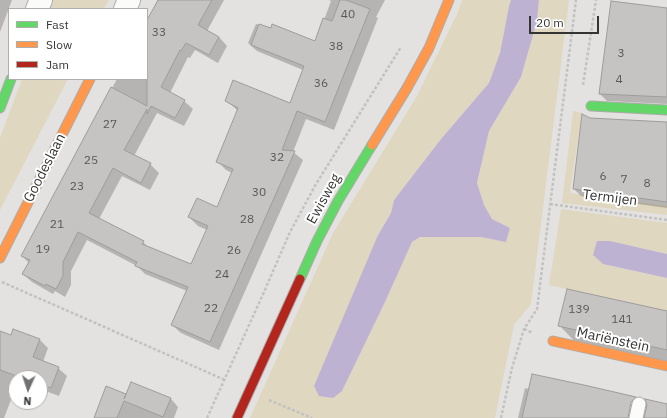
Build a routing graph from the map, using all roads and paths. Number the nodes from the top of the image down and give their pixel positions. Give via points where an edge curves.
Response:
1 (449, 0) edge
2 (576, 0) edge
3 (596, 0) edge
4 (11, 80) edge
5 (89, 80) edge
6 (582, 90) dead end
7 (591, 106) dead end
8 (0, 108) edge
9 (667, 110) edge
10 (550, 204) junction
11 (667, 220) edge
12 (0, 258) edge
13 (0, 281) edge
14 (553, 341) dead end
15 (667, 366) edge
16 (249, 391) junction
17 (638, 404) dead end
18 (237, 418) edge
19 (312, 418) edge
20 (501, 418) edge
21 (636, 418) edge

1 - 16 street, Ewisweg via 407,88 338,200
2 - 10 path
3 - 6 path
4 - 8 street
5 - 12 street, Goodeslaan
7 - 9 street
10 - 11 path, Termijen
10 - 20 path via 537,309 524,329
13 - 16 path
14 - 15 street, Mariënstein
16 - 18 street, Ewisweg
16 - 19 path
17 - 21 lane

